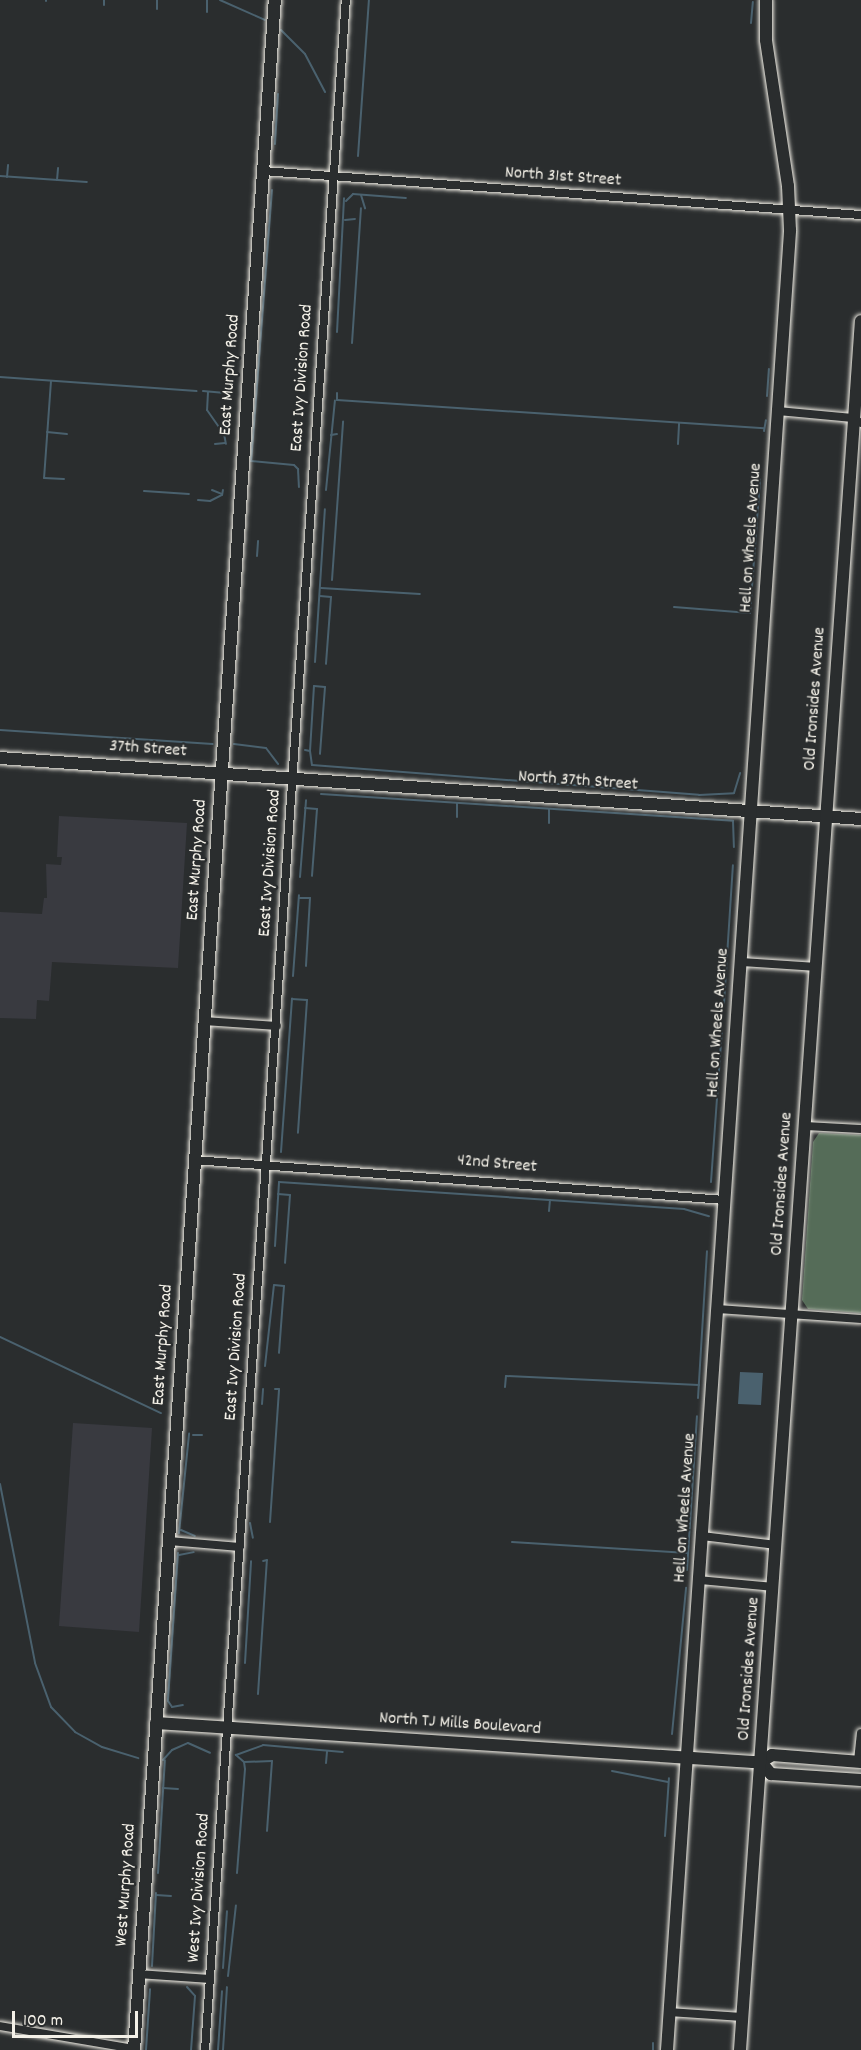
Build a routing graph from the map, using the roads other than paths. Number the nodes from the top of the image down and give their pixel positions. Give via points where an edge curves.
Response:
1 (275, 0) edge
2 (346, 0) edge
3 (766, 0) edge
4 (263, 171) junction
5 (334, 179) junction
6 (790, 210) junction
7 (861, 215) edge
8 (861, 321) edge
9 (778, 411) junction
10 (857, 420) edge
11 (0, 758) edge
12 (222, 773) junction
13 (293, 778) junction
14 (752, 813) junction
15 (826, 817) junction
16 (861, 819) edge
17 (742, 962) junction
18 (816, 967) junction
19 (204, 1021) junction
20 (277, 1026) junction
21 (805, 1126) junction
22 (861, 1129) edge
23 (194, 1160) junction
24 (267, 1166) junction
25 (725, 1200) junction
26 (718, 1309) junction
27 (793, 1314) junction
28 (861, 1319) edge
29 (702, 1536) junction
30 (169, 1541) junction
31 (776, 1545) junction
32 (240, 1547) junction
33 (699, 1580) junction
34 (773, 1587) junction
35 (156, 1723) junction
36 (227, 1728) junction
37 (861, 1733) edge
38 (685, 1758) junction
39 (762, 1762) junction
40 (860, 1762) edge
41 (861, 1780) edge
42 (138, 1974) junction
43 (210, 1979) junction
44 (669, 2012) junction
45 (742, 2017) junction
46 (0, 2026) edge
47 (134, 2050) edge
48 (205, 2050) edge
49 (667, 2050) edge
50 (740, 2050) edge

1 - 4 street, East Murphy Road
2 - 5 street, East Ivy Division Road
3 - 6 street, Hell on Wheels Avenue via 768,62
4 - 5 street, North 31st Street
4 - 12 street, East Murphy Road
5 - 6 street, North 31st Street
5 - 13 street, East Ivy Division Road
6 - 7 street, North 31st Street
6 - 9 street, Hell on Wheels Avenue
8 - 10 street, Old Ironsides Avenue
9 - 10 street
9 - 14 street, Hell on Wheels Avenue
10 - 15 street, Old Ironsides Avenue
11 - 12 street, 37th Street
12 - 13 street, 37th Street
12 - 19 street, East Murphy Road
13 - 14 street, North 37th Street
13 - 20 street, East Ivy Division Road
14 - 15 street, North 37th Street
14 - 17 street, Hell on Wheels Avenue
15 - 16 street, North 37th Street
15 - 18 street, Old Ironsides Avenue
17 - 18 street
17 - 25 street, Hell on Wheels Avenue
18 - 21 street, Old Ironsides Avenue
19 - 20 street
19 - 23 street, East Murphy Road
20 - 24 street, East Ivy Division Road
21 - 22 street
21 - 27 street, Old Ironsides Avenue
23 - 24 street, 42nd Street
23 - 30 street, East Murphy Road
24 - 25 street, 42nd Street
24 - 32 street, East Ivy Division Road
25 - 26 street, Hell on Wheels Avenue
26 - 27 street
26 - 29 street, Hell on Wheels Avenue
27 - 28 street
27 - 31 street, Old Ironsides Avenue
29 - 31 street
29 - 33 street, Hell on Wheels Avenue
30 - 32 street
30 - 35 street, East Murphy Road
31 - 34 street, Old Ironsides Avenue
32 - 36 street, East Ivy Division Road
33 - 34 street
33 - 38 street, Hell on Wheels Avenue
34 - 39 street, Old Ironsides Avenue
35 - 36 street, North TJ Mills Boulevard
35 - 42 street, West Murphy Road
36 - 38 street, North TJ Mills Boulevard
36 - 43 street, West Ivy Division Road
37 - 40 street
38 - 39 street, North TJ Mills Boulevard
38 - 44 street, Hell on Wheels Avenue
39 - 40 street, North TJ Mills Boulevard via 772,1755
39 - 41 street, North TJ Mills Boulevard via 771,1773
39 - 45 street, Old Ironsides Avenue
42 - 43 street
42 - 47 street, West Murphy Road
43 - 48 street, West Ivy Division Road
44 - 45 street
44 - 49 street, Hell on Wheels Avenue
45 - 50 street, Old Ironsides Avenue
46 - 47 street

